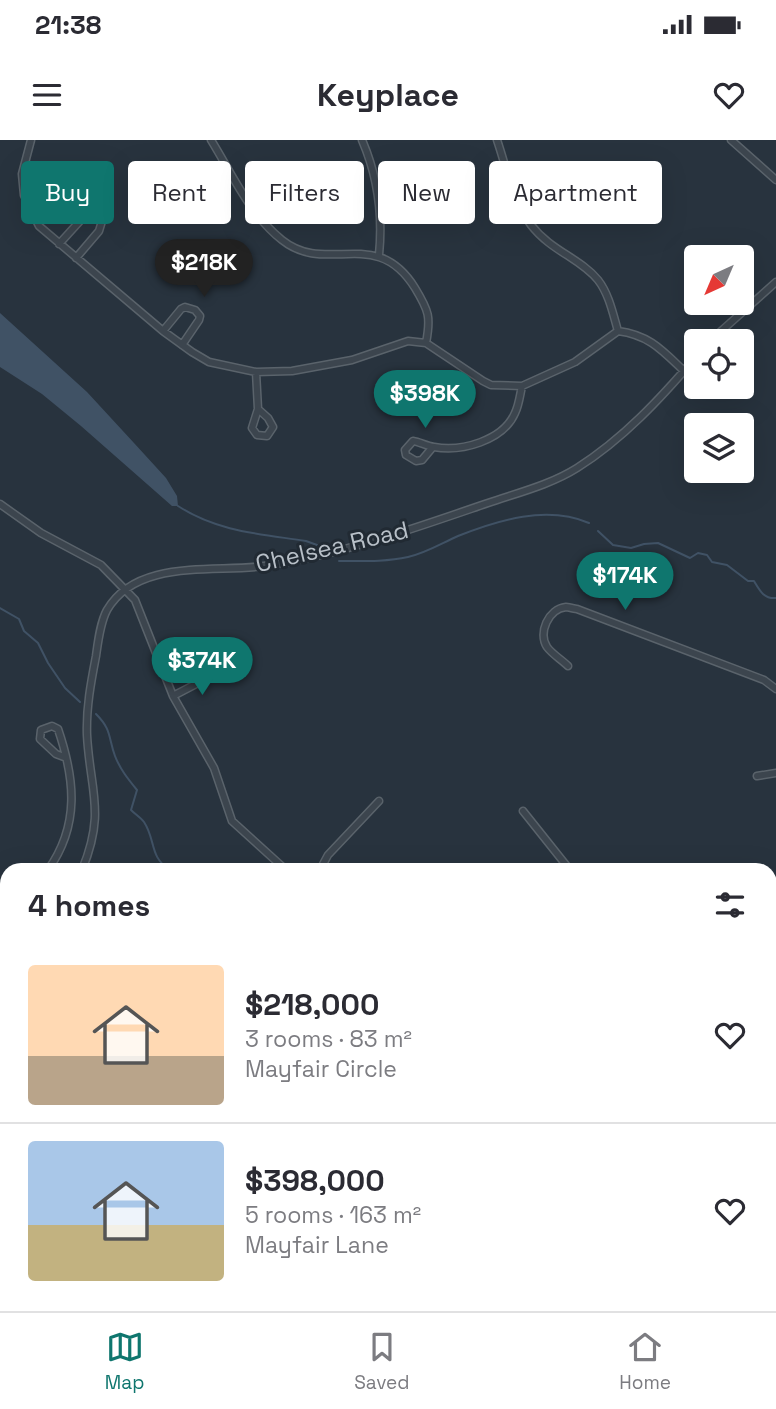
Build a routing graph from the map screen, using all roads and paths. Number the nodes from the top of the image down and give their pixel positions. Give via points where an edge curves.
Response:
1 (31, 140) edge
2 (211, 140) edge
3 (362, 140) edge
4 (497, 140) edge
5 (731, 140) edge
6 (504, 161) edge
7 (776, 180) edge
8 (532, 224) edge
9 (59, 244) junction
10 (379, 255) junction
11 (76, 258) junction
12 (776, 282) edge
13 (723, 329) edge
14 (163, 331) junction
15 (618, 331) junction
16 (426, 343) junction
17 (182, 345) junction
18 (684, 371) joint
19 (256, 372) junction
20 (522, 386) junction
21 (258, 409) dead end
22 (432, 447) dead end
23 (0, 504) edge
24 (125, 590) junction
25 (568, 666) dead end
26 (218, 673) dead end
27 (776, 689) edge
28 (173, 696) junction
29 (64, 757) junction
30 (776, 774) edge
31 (757, 776) dead end
32 (379, 801) dead end
33 (523, 811) dead end
34 (52, 863) edge
35 (85, 863) edge
36 (278, 863) edge
37 (324, 863) edge
38 (564, 863) edge

1 - 9 street via 22,174 24,195 39,226
2 - 10 street via 253,210 282,241 312,254
3 - 10 street via 380,199
4 - 6 street
5 - 7 street
8 - 15 street via 541,237 600,283
9 - 11 street
9 - 11 street via 89,211 98,213 102,221 99,231
10 - 16 street via 395,264 424,303 430,322
11 - 14 street
12 - 13 street
14 - 17 street
14 - 17 street via 181,309 195,310 200,320
15 - 18 street via 648,339
15 - 20 street via 575,362
16 - 19 street via 408,341 352,360 292,371
16 - 20 street via 482,381
17 - 19 street via 209,362
18 - 24 street, Chelsea Road via 610,444 575,470 540,486 342,549 263,566 172,573 147,578
19 - 21 street
20 - 22 street via 510,422 494,435 465,446
23 - 24 street via 41,533 101,565
24 - 28 street via 141,613
24 - 35 street via 107,611 88,699 96,821
25 - 27 street via 547,647 543,635 546,622 566,607 764,680
26 - 28 street
28 - 36 street via 214,768 232,821
29 - 29 street via 58,729 41,730 40,740
29 - 34 street via 71,818 64,845
30 - 31 street
32 - 37 street
33 - 38 street

